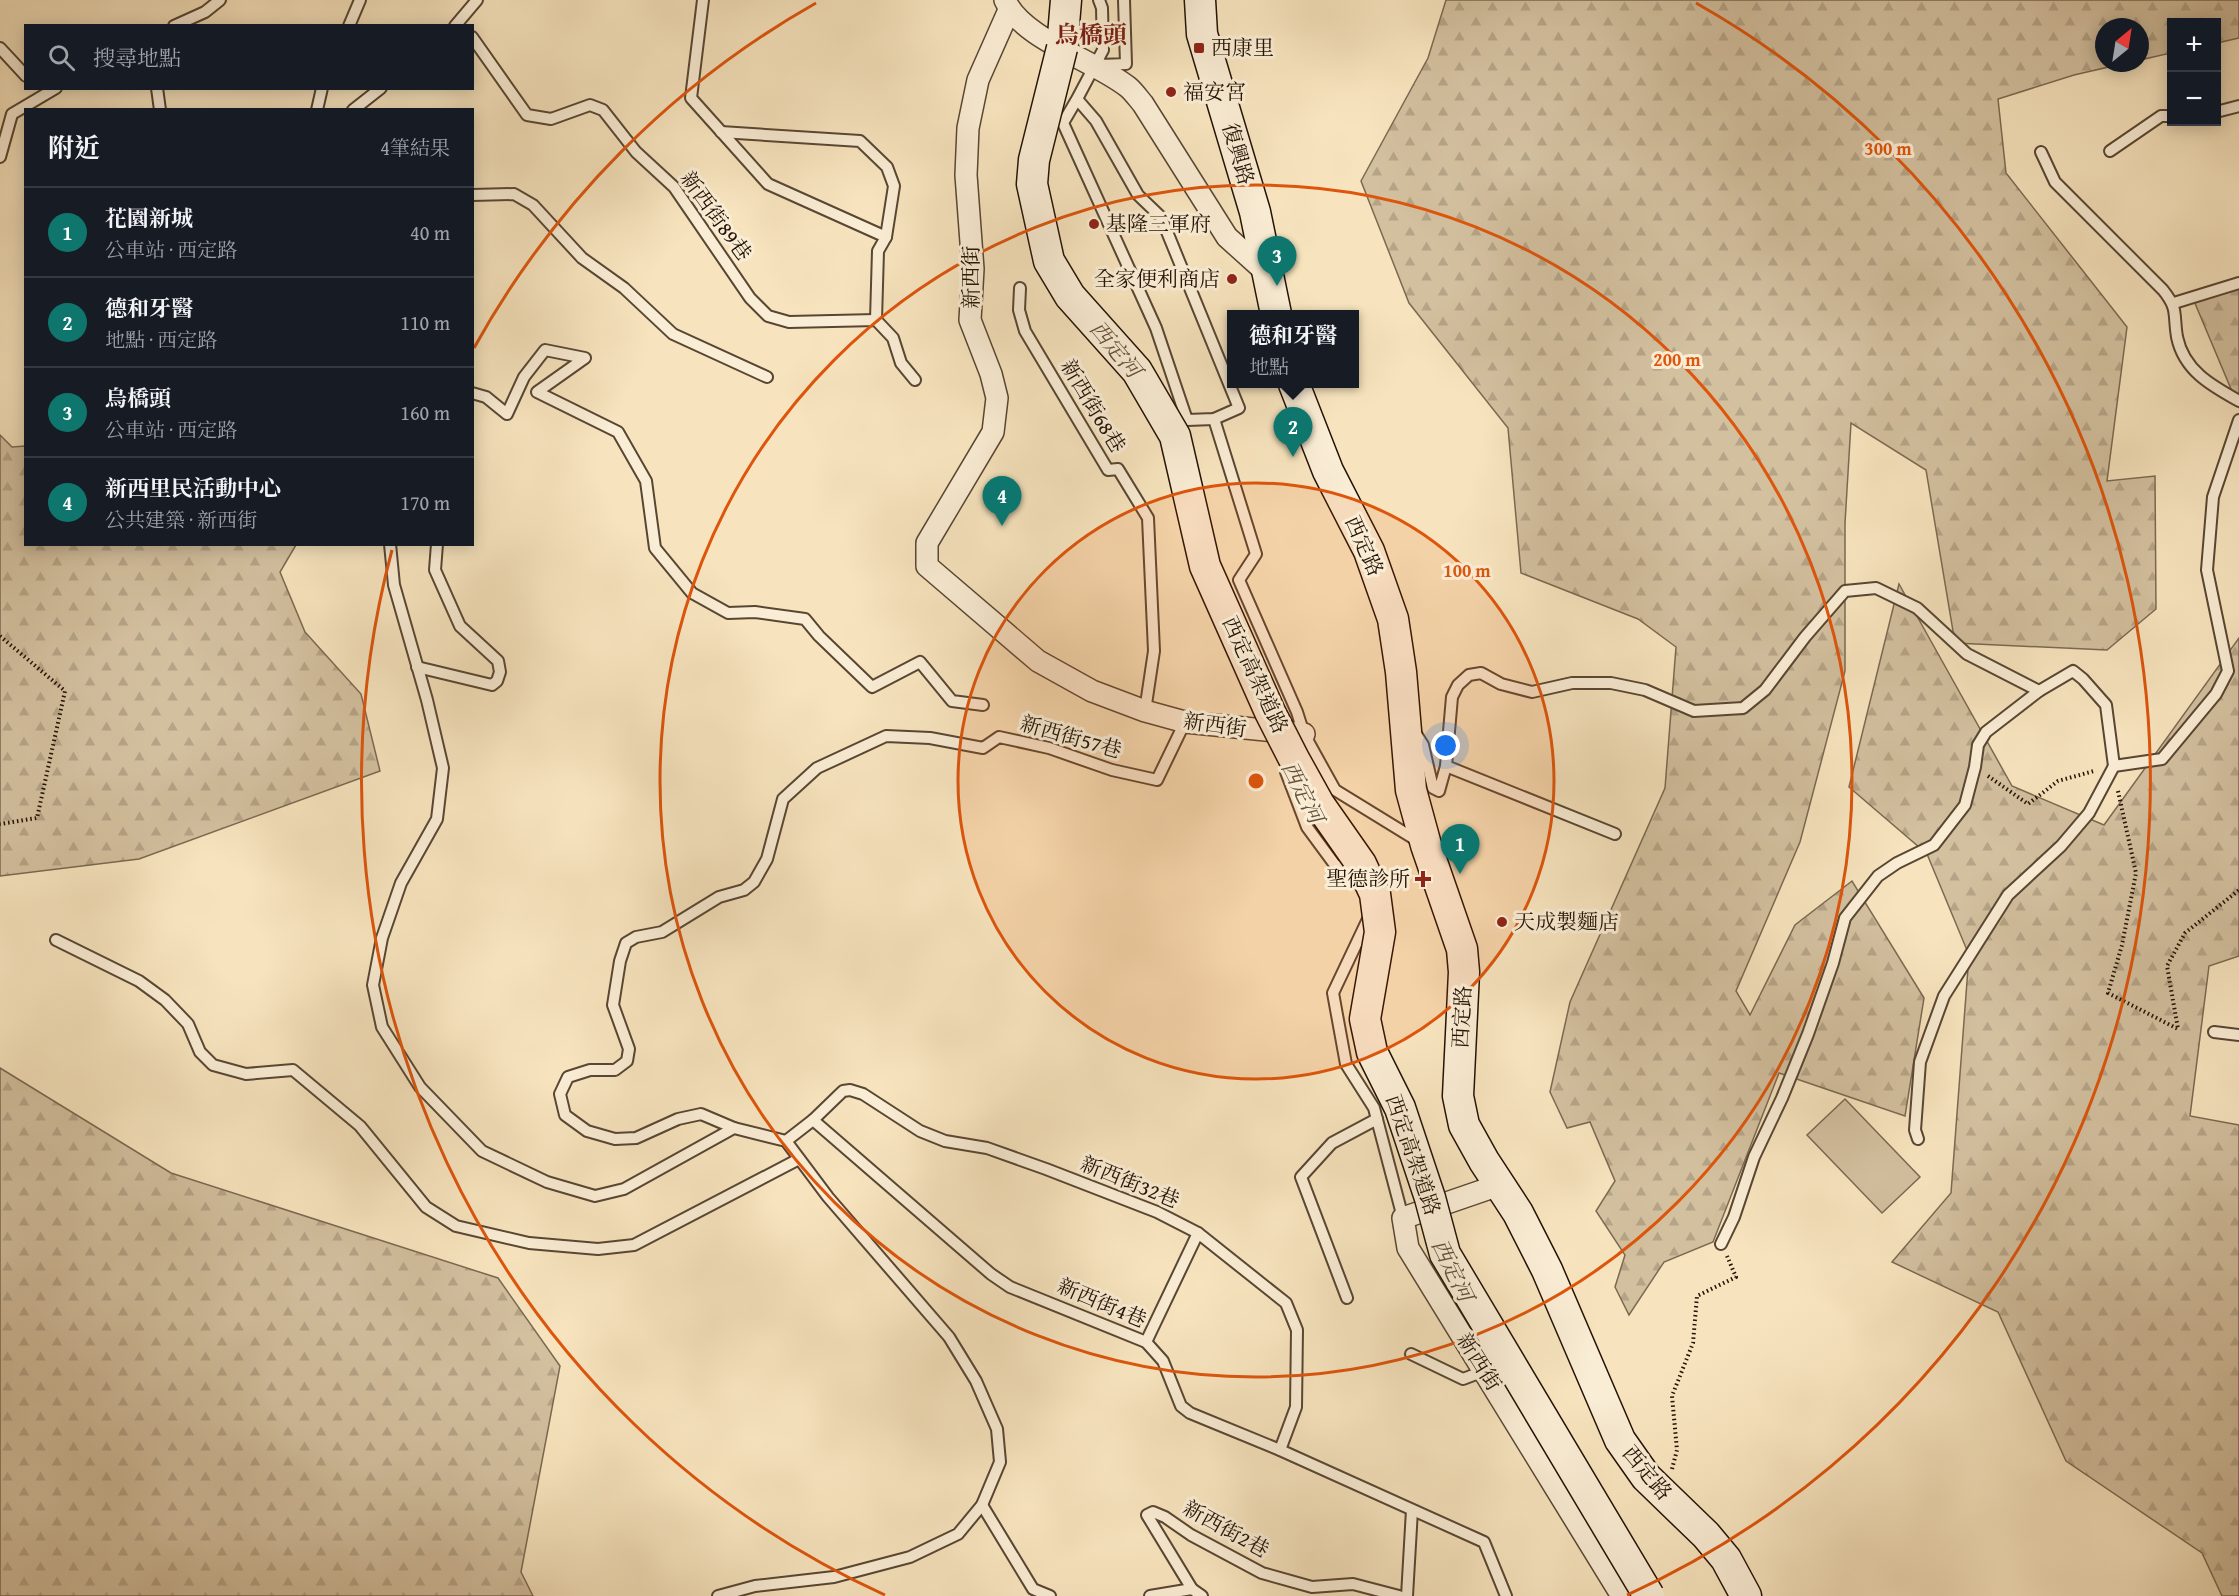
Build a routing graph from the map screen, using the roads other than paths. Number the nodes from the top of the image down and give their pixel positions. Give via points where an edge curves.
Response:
1 (220, 0) edge
2 (360, 0) edge
3 (477, 0) edge
4 (703, 0) edge
5 (1066, 0) edge
6 (1099, 0) edge
7 (1124, 0) edge
8 (1200, 0) edge
9 (1007, 5) edge
10 (205, 12) junction
11 (178, 24) edge
12 (201, 24) edge
13 (350, 24) edge
14 (460, 24) edge
15 (474, 40) edge
16 (0, 48) edge
17 (1071, 53) junction
18 (24, 74) edge
19 (157, 90) edge
20 (322, 90) edge
21 (378, 90) edge
22 (40, 92) edge
23 (1077, 99) junction
24 (2239, 106) edge
25 (160, 108) edge
26 (317, 108) edge
27 (356, 108) edge
28 (2221, 111) edge
29 (2167, 116) edge
30 (721, 132) junction
31 (2110, 151) dead end
32 (2042, 152) dead end
33 (0, 157) edge
34 (474, 195) edge
35 (886, 237) junction
36 (1267, 273) junction
37 (2239, 283) edge
38 (1020, 288) dead end
39 (2174, 303) junction
40 (1275, 310) edge
41 (876, 320) junction
42 (767, 377) dead end
43 (1227, 379) edge
44 (915, 380) dead end
45 (1231, 388) edge
46 (1296, 388) edge
47 (474, 394) edge
48 (2239, 401) edge
49 (1214, 419) junction
50 (2239, 420) edge
51 (390, 546) edge
52 (437, 546) edge
53 (417, 667) junction
54 (2039, 690) junction
55 (983, 705) dead end
56 (1145, 711) junction
57 (1404, 716) junction
58 (1185, 722) junction
59 (1304, 734) junction
60 (1279, 759) dead end
61 (1446, 766) junction
62 (2114, 766) junction
63 (1615, 834) dead end
64 (1426, 845) junction
65 (56, 940) dead end
66 (2214, 1032) dead end
67 (2239, 1035) edge
68 (1377, 1119) junction
69 (813, 1120) junction
70 (734, 1128) junction
71 (1918, 1139) dead end
72 (786, 1141) junction
73 (799, 1159) junction
74 (1499, 1185) junction
75 (1403, 1218) junction
76 (1198, 1233) junction
77 (1721, 1244) road end
78 (1347, 1298) dead end
79 (1146, 1342) junction
80 (1411, 1354) dead end
81 (1484, 1371) junction
82 (1280, 1450) junction
83 (982, 1504) junction
84 (1412, 1510) junction
85 (1312, 1587) junction
86 (1192, 1589) junction
87 (1033, 1593) edge
88 (718, 1596) edge
89 (1050, 1596) edge
90 (1150, 1596) edge
91 (1202, 1596) edge
92 (1320, 1596) edge
93 (1399, 1596) edge
94 (1407, 1596) edge
95 (1506, 1596) edge
96 (1622, 1596) edge
97 (1648, 1596) edge
98 (1746, 1596) edge

1 - 10 lane
2 - 13 lane
3 - 14 lane
4 - 30 lane via 691,98
5 - 17 street, 西定高架道路
6 - 17 lane via 1103,50
7 - 17 lane via 1126,64
8 - 36 street, 復興路 via 1202,33 1255,212
9 - 17 street, 新西街 via 1036,33
9 - 56 street, 新西街 via 978,80 968,128 966,175 973,269 970,320 997,398 993,432 927,543 927,566 1038,661 1092,691
10 - 11 lane
10 - 12 lane
15 - 41 lane, 新西街89巷 via 526,115 551,119 590,105 603,110 636,152 674,187 750,298 768,316 789,322
16 - 18 lane
17 - 23 lane
17 - 36 street via 1128,87 1143,104 1227,237
17 - 97 street, 西定高架道路, bridge via 1032,176 1048,261 1070,296 1137,371 1175,436 1205,566 1294,759 1375,894 1380,932 1365,1019 1372,1052 1400,1108 1445,1254
19 - 25 lane
20 - 26 lane
21 - 27 lane
22 - 33 lane via 12,114
23 - 43 lane via 1096,121 1138,195 1161,217
23 - 49 lane via 1063,123 1156,328 1187,420
24 - 28 lane
29 - 31 lane via 2161,116
30 - 35 lane via 768,184
30 - 35 lane via 860,141 887,167 894,186
32 - 39 lane via 2055,182
34 - 42 lane via 514,194 533,205 582,258 624,288 674,334
35 - 41 lane via 878,251
36 - 40 street
37 - 39 lane
38 - 56 lane, 新西街68巷 via 1019,310 1026,331 1108,470 1118,469 1148,518 1154,651
39 - 48 lane via 2178,339 2186,361 2204,381
41 - 44 lane via 893,338 901,363
45 - 49 lane via 1239,408
46 - 57 street, 西定路 via 1328,471 1369,551 1393,619
47 - 55 lane via 486,397 507,414 524,377 545,350 585,358 537,392 618,432 646,481 655,548 692,593 728,614 755,612 805,619 872,687 921,662 952,701
49 - 59 lane via 1256,554 1239,579
50 - 62 lane via 2213,497 2207,570 2228,671 2216,694 2162,759
51 - 53 lane via 394,585
52 - 53 lane via 435,570 460,626 498,661 500,672 492,685
53 - 70 lane via 443,768 437,819 401,883 382,938 373,986 382,1027 420,1087 482,1151 547,1182 595,1196 624,1189
54 - 61 lane via 1967,654 1917,608 1876,588 1845,591 1765,690 1743,708 1694,711 1645,690 1611,683 1572,683 1532,692 1501,684 1481,673 1469,675 1452,697
54 - 62 lane via 2073,671 2083,679 2106,705
54 - 77 lane via 1986,732 1978,745 1965,805 1934,845 1878,876 1845,918 1808,1034
56 - 58 street, 新西街
57 - 61 lane via 1423,745 1434,788 1439,791
57 - 64 street, 西定路 via 1411,790
58 - 59 street, 新西街 via 1267,736
58 - 70 lane, 新西街57巷 via 1157,780 999,736 983,748 930,738 886,736 817,768 783,799 767,859 754,882 744,890 719,897 662,932 626,943 613,1005 629,1049 627,1061 615,1070 590,1070 568,1077 560,1095 565,1115 587,1131 615,1139 636,1138 678,1119 701,1114
59 - 64 lane via 1335,790
60 - 68 lane, 新西街 via 1307,827 1335,865 1347,868 1371,915 1333,993 1346,1064
61 - 63 lane
62 - 71 lane via 2089,813 2061,846 2008,895 1944,996 1920,1062 1915,1130
64 - 74 street, 西定路 via 1462,949 1460,1111
65 - 73 lane via 140,981 165,1000 188,1024 200,1052 213,1065 246,1074 293,1070 360,1126 426,1207 456,1226 529,1243 598,1249 634,1245
66 - 67 lane
68 - 75 lane, 新西街
68 - 78 lane via 1332,1143 1300,1177
69 - 72 lane
69 - 76 lane, 新西街32巷 via 843,1090 850,1090 863,1094 920,1131 945,1141 987,1148 1157,1212
69 - 79 lane, 新西街4巷 via 1010,1287
70 - 72 lane
72 - 73 lane
73 - 83 lane via 949,1337 976,1381 998,1429 1000,1462
74 - 75 street
74 - 98 street, 西定路 via 1547,1270 1620,1440 1646,1477 1706,1535
75 - 81 street, 新西街 via 1408,1248
76 - 79 lane
76 - 82 lane, 新西街32巷 via 1286,1303 1297,1330 1296,1407
79 - 82 lane, 新西街4巷 via 1163,1362 1181,1406
80 - 81 lane via 1463,1379
81 - 96 street, 新西街
82 - 84 lane, 新西街4巷
83 - 87 lane
83 - 88 lane via 958,1534 910,1557 834,1577 755,1586
84 - 94 lane
84 - 95 lane, 新西街4巷 via 1484,1542
85 - 86 lane, 新西街2巷 via 1262,1573 1191,1536 1165,1517 1153,1512 1147,1515
85 - 92 lane
85 - 93 lane via 1353,1584
86 - 90 lane
86 - 91 lane, 新西街2巷
87 - 89 lane

